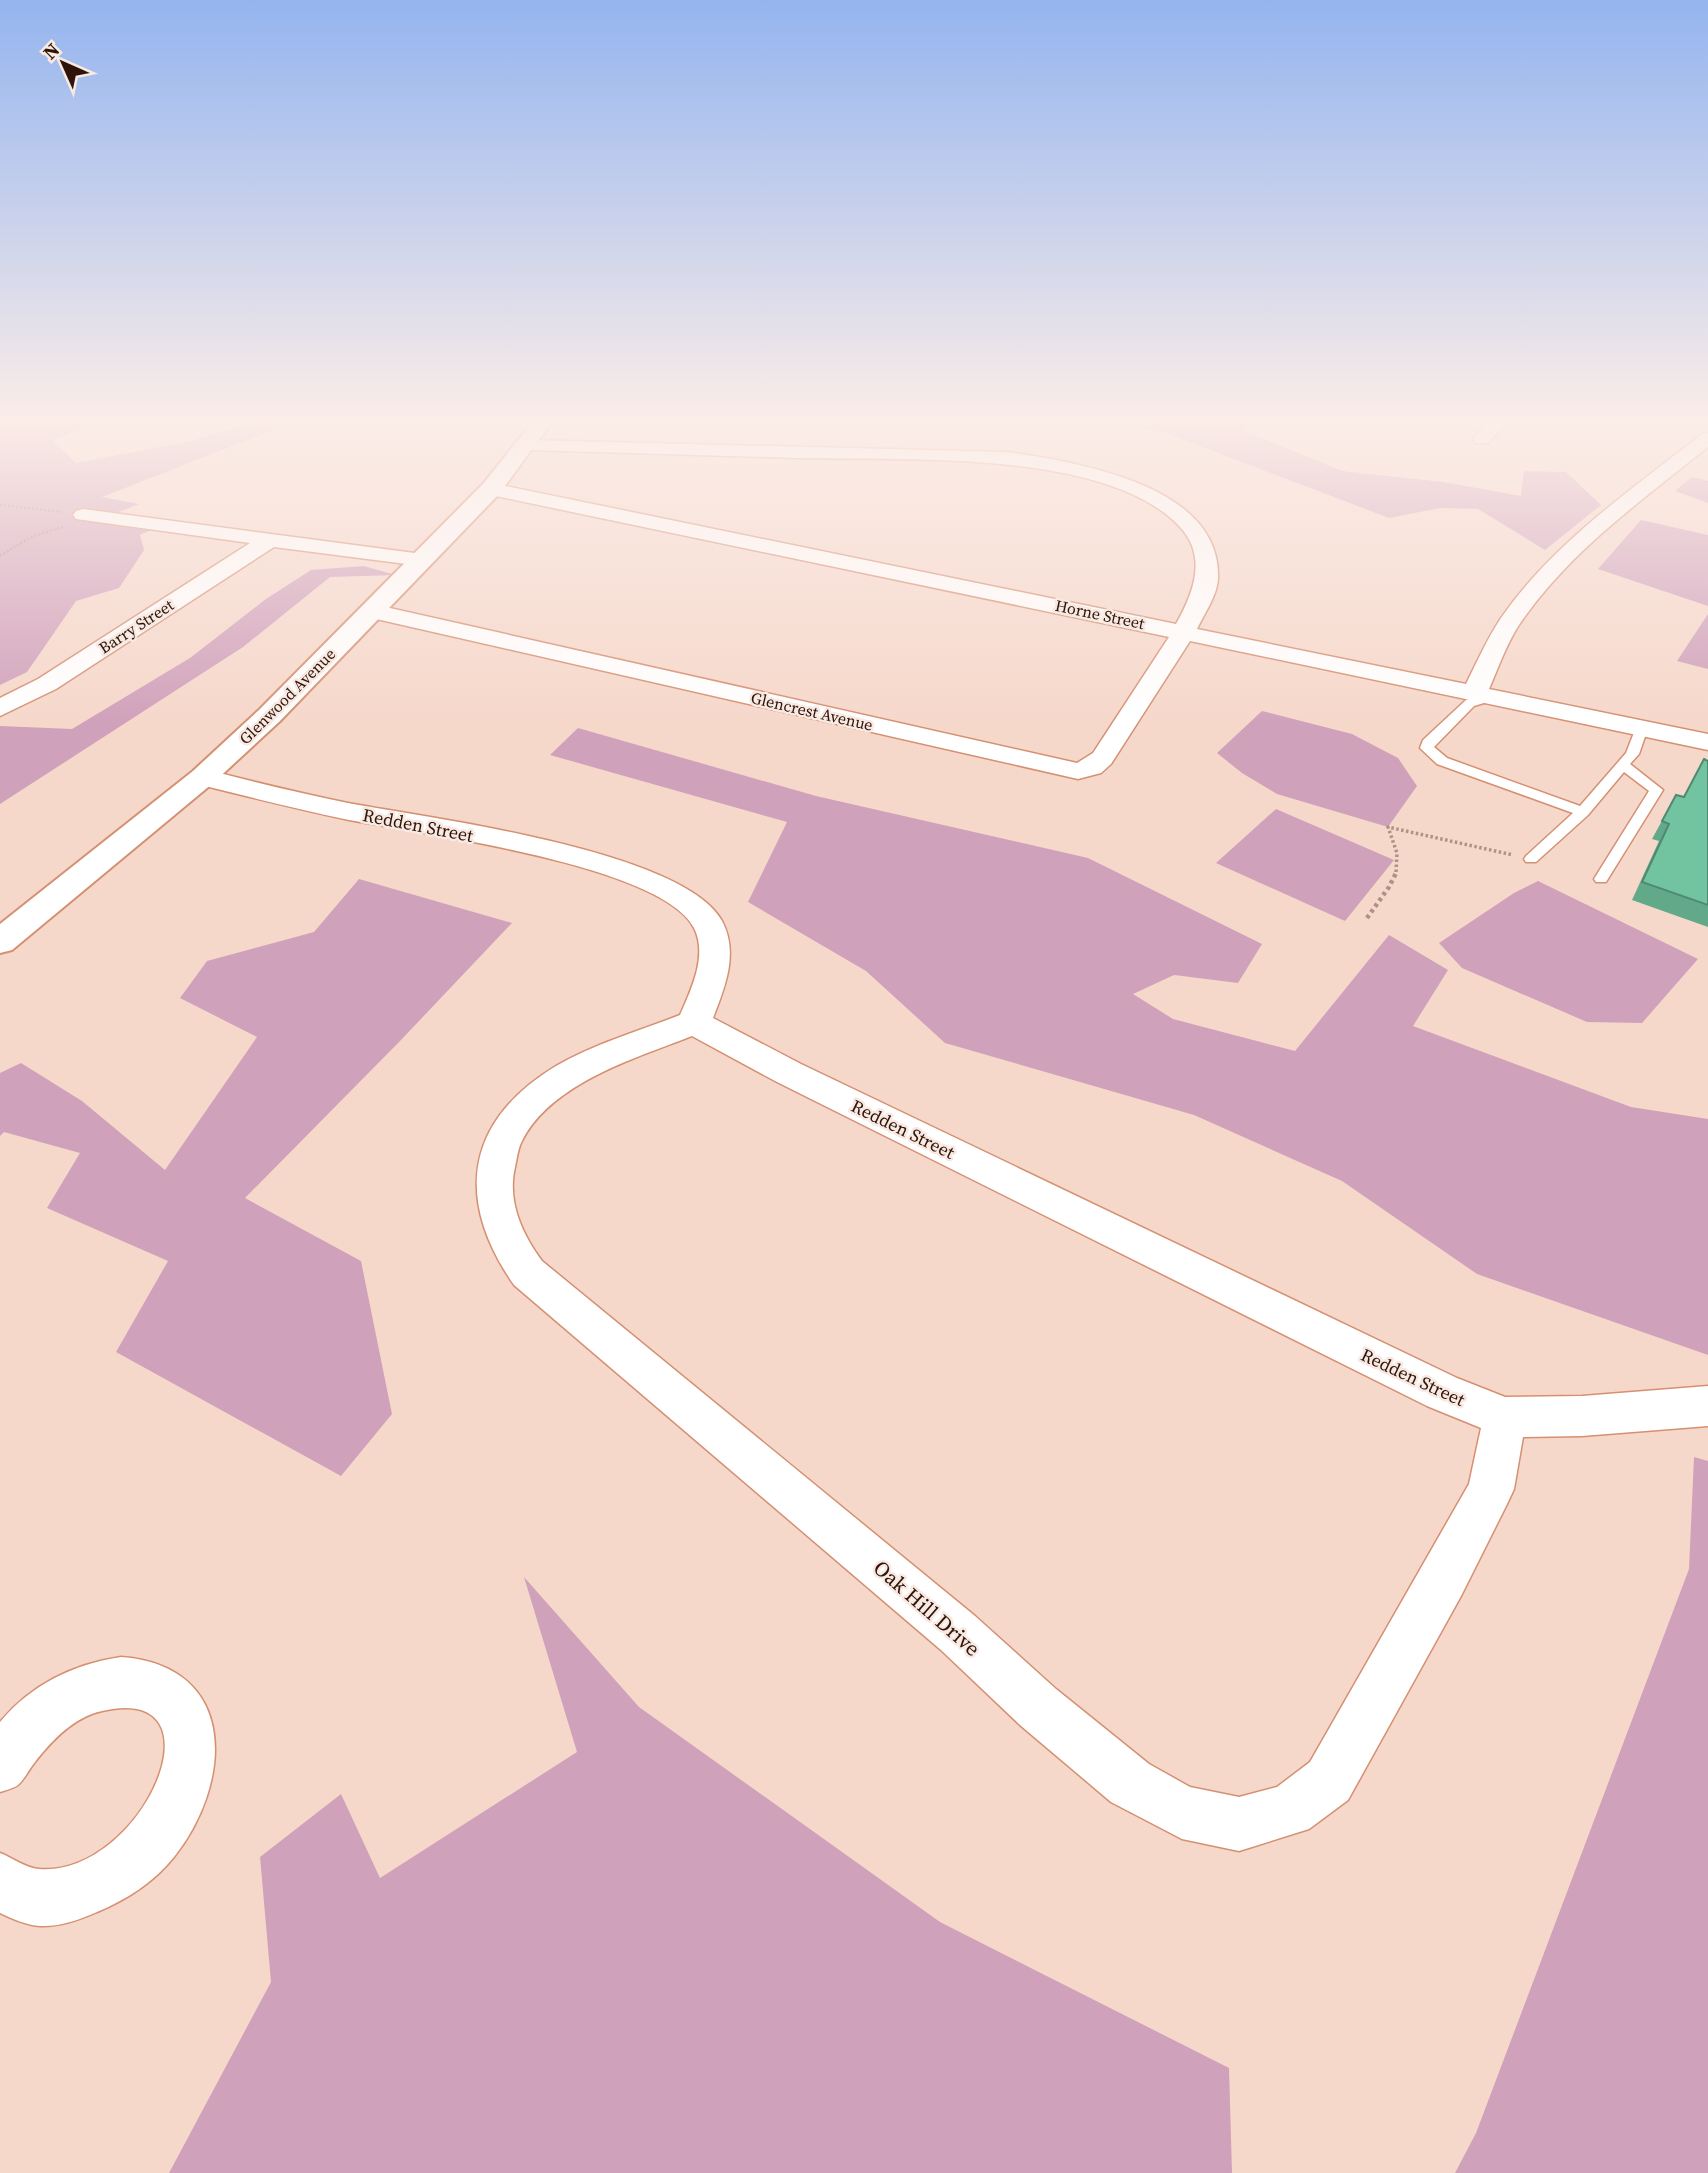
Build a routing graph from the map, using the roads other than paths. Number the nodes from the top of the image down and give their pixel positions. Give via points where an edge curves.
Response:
1 (125, 520) edge
2 (460, 520) edge
3 (644, 520) edge
4 (1184, 520) edge
5 (1607, 520) edge
6 (270, 540) junction
7 (422, 560) junction
8 (372, 611) junction
9 (1184, 631) junction
10 (1484, 694) junction
11 (0, 708) edge
12 (1642, 728) junction
13 (1708, 742) edge
14 (1623, 765) junction
15 (203, 777) junction
16 (1583, 812) junction
17 (1531, 859) road end
18 (1601, 879) dead end
19 (0, 942) edge
20 (694, 1023) junction
21 (1708, 1406) edge
22 (1505, 1418) junction
23 (7, 1742) edge
24 (0, 1881) edge

1 - 6 street
2 - 7 street, Glenwood Avenue
3 - 9 street, Horne Street
4 - 9 street, Glencrest Avenue via 1202,544 1208,580
5 - 10 street via 1530,594 1510,621
6 - 7 street
6 - 11 street, Barry Street via 47,684
7 - 8 street, Glenwood Avenue
8 - 9 street, Glencrest Avenue via 1078,771 1102,758
8 - 15 street, Glenwood Avenue
9 - 10 street, Horne Street
10 - 12 street, Horne Street
10 - 16 lane via 1427,748 1442,761
12 - 13 street, Horne Street
12 - 14 lane
14 - 16 lane
14 - 18 lane via 1657,790
15 - 19 street, Glenwood Avenue
15 - 20 street, Redden Street via 600,864 671,891 706,920 714,938 710,982
16 - 17 lane
20 - 22 street, Redden Street via 1429,1386
20 - 22 street, Oak Hill Drive via 579,1069 524,1108 506,1134 496,1163 493,1200 510,1248 528,1273 958,1633 1038,1707 1130,1783 1182,1812 1239,1824 1290,1810 1329,1781 1491,1489
21 - 22 street, Redden Street
23 - 24 street via 83,1691 116,1682 146,1684 170,1696 186,1719 191,1749 186,1783 168,1820 141,1853 108,1879 72,1895 37,1898 8,1889

